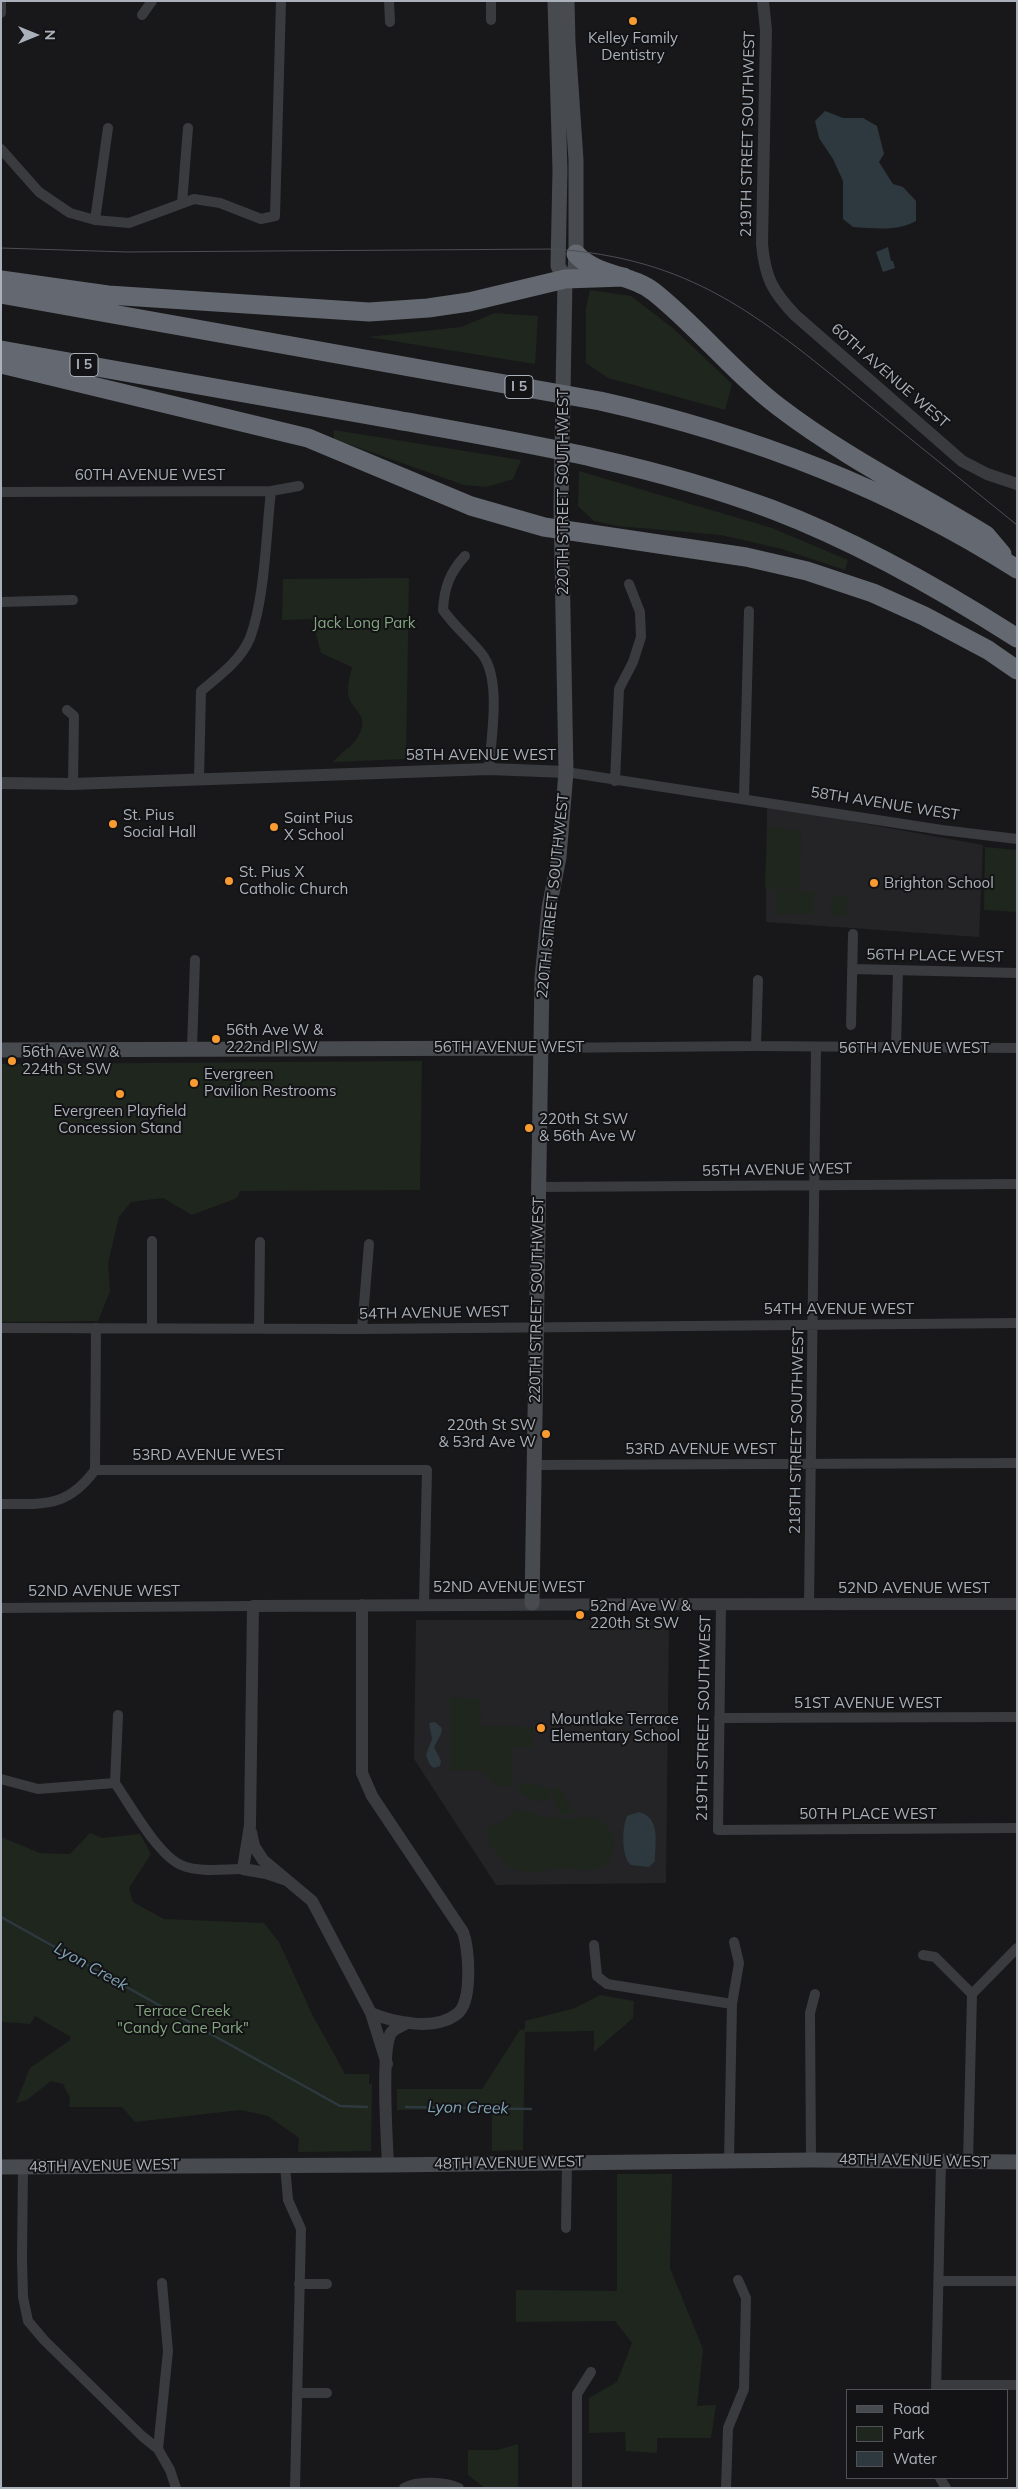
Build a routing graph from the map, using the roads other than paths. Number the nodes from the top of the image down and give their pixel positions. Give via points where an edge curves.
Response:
1 (2, 1) edge
2 (152, 1) edge
3 (281, 1) edge
4 (389, 1) edge
5 (491, 1) edge
6 (555, 1) edge
7 (567, 1) edge
8 (763, 1) edge
9 (1, 13) edge
10 (142, 15) dead end
11 (491, 20) dead end
12 (390, 22) dead end
13 (108, 128) dead end
14 (188, 128) dead end
15 (1, 149) edge
16 (182, 203) junction
17 (95, 220) junction
18 (576, 254) junction
19 (764, 266) joint
20 (624, 277) junction
21 (565, 279) junction
22 (1, 280) edge
23 (1, 294) edge
24 (1, 350) edge
25 (1, 364) edge
26 (1017, 484) edge
27 (299, 486) dead end
28 (271, 491) junction
29 (1, 492) edge
30 (562, 530) junction
31 (465, 556) dead end
32 (1014, 567) edge
33 (629, 584) dead end
34 (73, 600) dead end
35 (1, 602) edge
36 (749, 611) dead end
37 (1017, 638) edge
38 (1017, 670) edge
39 (67, 710) dead end
40 (489, 769) junction
41 (566, 772) junction
42 (199, 779) junction
43 (615, 781) junction
44 (1, 783) edge
45 (73, 784) junction
46 (744, 798) junction
47 (1017, 839) edge
48 (853, 934) dead end
49 (195, 960) dead end
50 (852, 969) junction
51 (898, 970) junction
52 (1017, 973) edge
53 (758, 980) dead end
54 (851, 1025) dead end
55 (756, 1046) junction
56 (816, 1047) junction
57 (192, 1048) junction
58 (540, 1048) junction
59 (896, 1048) junction
60 (1017, 1048) edge
61 (1, 1050) edge
62 (815, 1184) junction
63 (1017, 1184) edge
64 (538, 1187) junction
65 (152, 1241) dead end
66 (260, 1242) dead end
67 (369, 1244) dead end
68 (1017, 1323) edge
69 (813, 1324) junction
70 (535, 1326) junction
71 (152, 1327) junction
72 (259, 1327) junction
73 (1, 1328) edge
74 (96, 1328) junction
75 (362, 1329) junction
76 (811, 1463) junction
77 (1017, 1463) edge
78 (535, 1466) junction
79 (95, 1470) junction
80 (1, 1504) edge
81 (532, 1603) junction
82 (424, 1604) junction
83 (1017, 1604) edge
84 (362, 1605) junction
85 (721, 1605) junction
86 (809, 1605) junction
87 (253, 1606) junction
88 (1, 1608) edge
89 (118, 1715) dead end
90 (1017, 1717) edge
91 (719, 1718) junction
92 (1, 1779) edge
93 (115, 1783) junction
94 (250, 1826) junction
95 (1017, 1828) edge
96 (718, 1830) joint
97 (243, 1869) junction
98 (284, 1879) junction
99 (734, 1942) dead end
100 (594, 1945) dead end
101 (1017, 1948) edge
102 (923, 1955) dead end
103 (815, 1994) dead end
104 (972, 1994) junction
105 (732, 2004) junction
106 (372, 2013) junction
107 (405, 2024) junction
108 (387, 2064) junction
109 (812, 2160) junction
110 (729, 2161) junction
111 (567, 2162) junction
112 (941, 2162) junction
113 (968, 2162) junction
114 (1017, 2162) edge
115 (285, 2165) junction
116 (388, 2166) junction
117 (1, 2167) edge
118 (23, 2167) junction
119 (566, 2228) dead end
120 (738, 2280) dead end
121 (939, 2281) junction
122 (1017, 2281) edge
123 (162, 2283) dead end
124 (299, 2284) junction
125 (327, 2284) dead end
126 (591, 2372) dead end
127 (1017, 2385) edge
128 (936, 2388) edge
129 (297, 2393) junction
130 (327, 2393) dead end
131 (158, 2449) junction
132 (176, 2488) edge
133 (295, 2488) edge
134 (404, 2488) edge
135 (459, 2488) edge
136 (577, 2488) edge
137 (726, 2488) edge

1 - 9 street
2 - 10 street
3 - 16 street via 275,216 261,219 220,203 194,199
4 - 12 street
5 - 11 street
6 - 21 main road, 220TH STREET SOUTHWEST via 560,170 558,266
7 - 18 main road, 220TH STREET SOUTHWEST via 576,160
8 - 19 street, 219TH STREET SOUTHWEST via 766,30
13 - 17 street
14 - 16 street
15 - 17 street via 39,192 70,213
16 - 17 street via 129,223
18 - 20 highway via 592,266
18 - 21 main road, 220TH STREET SOUTHWEST via 575,270
19 - 26 street, 60TH AVENUE WEST via 770,284 795,314 962,461
20 - 21 highway
20 - 32 highway via 652,291 779,407 986,535
21 - 22 highway via 469,302 369,312 108,295
21 - 30 main road, 220TH STREET SOUTHWEST
23 - 32 highway, I 5 via 652,412 721,431 829,470 926,515
24 - 37 highway, I 5 via 539,445 641,467 706,486 851,543 957,600
25 - 30 highway via 308,438 472,506
27 - 28 street, 60TH AVENUE WEST
28 - 29 street, 60TH AVENUE WEST
28 - 42 street via 258,606 249,639 229,669 201,691
30 - 38 highway via 746,557 806,571 873,593 924,616 988,650
30 - 41 main road, 220TH STREET SOUTHWEST
31 - 40 street via 454,568 444,591 443,610 483,655 492,676 494,700
33 - 43 street via 640,612 641,637 619,689
34 - 35 street
36 - 46 street
39 - 45 street via 74,716
40 - 41 street, 58TH AVENUE WEST
40 - 42 street, 58TH AVENUE WEST
41 - 43 street, 58TH AVENUE WEST
41 - 58 main road, 220TH STREET SOUTHWEST via 558,857 545,939
42 - 45 street, 58TH AVENUE WEST
43 - 46 street, 58TH AVENUE WEST
44 - 45 street, 58TH AVENUE WEST
46 - 47 street, 58TH AVENUE WEST
48 - 50 street
49 - 57 street
50 - 51 street, 56TH PLACE WEST
50 - 54 street
51 - 52 street, 56TH PLACE WEST
51 - 59 street
53 - 55 street
55 - 56 street, 56TH AVENUE WEST
55 - 58 street, 56TH AVENUE WEST
56 - 59 street, 56TH AVENUE WEST
56 - 62 street, 218TH STREET SOUTHWEST
57 - 58 main road, 56TH AVENUE WEST
57 - 61 main road, 56TH AVENUE WEST
58 - 64 main road, 220TH STREET SOUTHWEST
59 - 60 street, 56TH AVENUE WEST
62 - 63 street, 55TH AVENUE WEST
62 - 64 street, 55TH AVENUE WEST
62 - 69 street, 218TH STREET SOUTHWEST
64 - 70 main road, 220TH STREET SOUTHWEST
65 - 71 street
66 - 72 street
67 - 75 street
68 - 69 street, 54TH AVENUE WEST
69 - 70 street, 54TH AVENUE WEST
69 - 76 street, 218TH STREET SOUTHWEST
70 - 75 street, 54TH AVENUE WEST
70 - 78 main road, 220TH STREET SOUTHWEST
71 - 72 street, 54TH AVENUE WEST
71 - 74 street, 54TH AVENUE WEST
72 - 75 street, 54TH AVENUE WEST
73 - 74 street, 54TH AVENUE WEST
74 - 79 street
76 - 77 street, 53RD AVENUE WEST
76 - 78 street, 53RD AVENUE WEST
76 - 86 street, 218TH STREET SOUTHWEST
78 - 81 main road, 220TH STREET SOUTHWEST
79 - 80 street via 83,1486 50,1504
79 - 82 street, 53RD AVENUE WEST via 426,1470
81 - 82 street, 52ND AVENUE WEST
81 - 85 street, 52ND AVENUE WEST
82 - 84 street, 52ND AVENUE WEST
83 - 86 street, 52ND AVENUE WEST
84 - 87 street, 52ND AVENUE WEST
84 - 107 street via 362,1773 372,1796 463,1932 468,1948 466,1999 459,2013 444,2021
85 - 86 street, 52ND AVENUE WEST
85 - 91 street, 219TH STREET SOUTHWEST
87 - 88 street, 52ND AVENUE WEST
87 - 94 street
89 - 93 street
90 - 91 street, 51ST AVENUE WEST
91 - 96 street, 219TH STREET SOUTHWEST
92 - 93 street via 38,1789
93 - 97 street via 164,1854 181,1865 200,1869
94 - 97 street
94 - 98 street via 254,1846 263,1860
95 - 96 street, 50TH PLACE WEST
97 - 98 street
98 - 106 street via 312,1902
99 - 105 street via 739,1963
100 - 105 street via 597,1976 606,1984
101 - 104 street
102 - 104 street via 935,1957
103 - 109 street via 810,2013
104 - 113 street
105 - 110 street
106 - 107 street
106 - 108 street
107 - 108 street via 390,2034
108 - 116 street
109 - 110 main road, 48TH AVENUE WEST
109 - 112 main road, 48TH AVENUE WEST
110 - 111 main road, 48TH AVENUE WEST
111 - 116 main road, 48TH AVENUE WEST
111 - 119 street
112 - 113 main road, 48TH AVENUE WEST
112 - 121 street
113 - 114 main road, 48TH AVENUE WEST
115 - 116 main road, 48TH AVENUE WEST
115 - 118 main road, 48TH AVENUE WEST
115 - 124 street via 288,2200 300,2229
117 - 118 main road, 48TH AVENUE WEST
118 - 131 street via 22,2278 28,2320 44,2340
120 - 137 street via 746,2298 744,2389 728,2428
121 - 122 street
121 - 128 street
123 - 131 street via 168,2351
124 - 125 street
124 - 129 street
126 - 136 street via 577,2394
127 - 128 street
129 - 130 street
129 - 133 street
131 - 132 street
134 - 135 street via 449,2484

